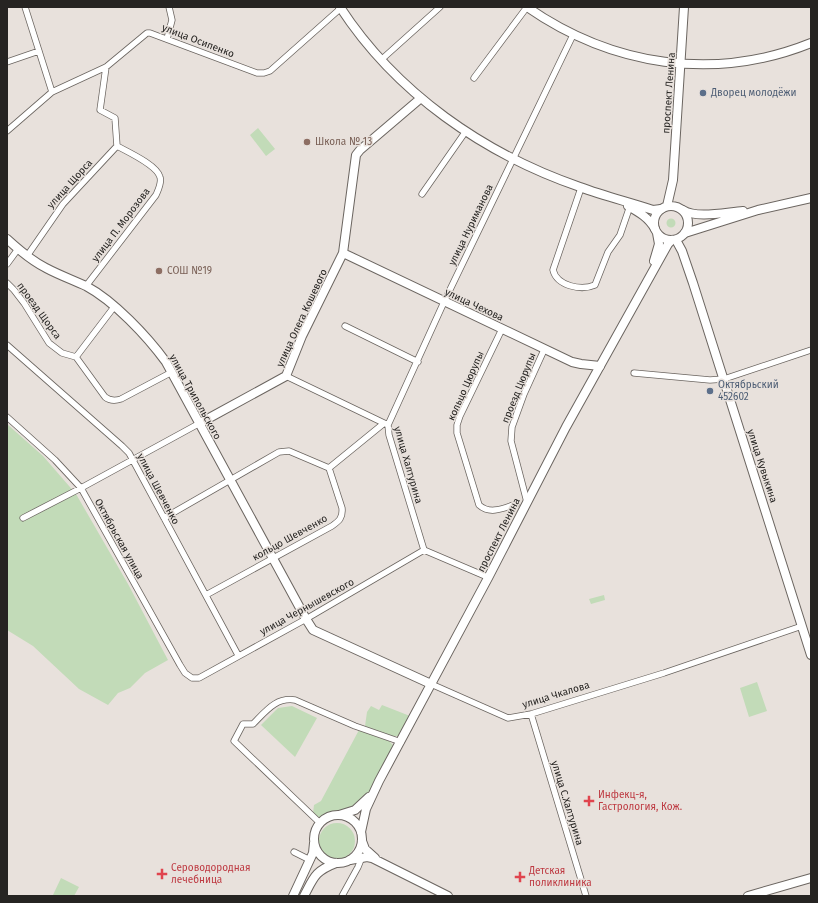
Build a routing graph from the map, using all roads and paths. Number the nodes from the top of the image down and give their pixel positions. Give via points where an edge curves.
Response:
1 (25, 7) edge
2 (169, 7) edge
3 (440, 7) edge
4 (527, 7) edge
5 (684, 7) edge
6 (341, 8) edge
7 (573, 35) junction
8 (167, 39) junction
9 (811, 43) edge
10 (39, 51) junction
11 (381, 60) junction
12 (7, 62) edge
13 (680, 64) junction
14 (106, 67) junction
15 (474, 78) dead end
16 (52, 92) junction
17 (421, 98) junction
18 (7, 131) edge
19 (466, 131) junction
20 (117, 146) junction
21 (513, 159) junction
22 (673, 180) junction
23 (581, 188) junction
24 (422, 194) dead end
25 (612, 197) junction
26 (811, 198) edge
27 (630, 206) junction
28 (664, 208) junction
29 (680, 208) junction
30 (758, 210) junction
31 (656, 231) junction
32 (679, 238) junction
33 (7, 239) edge
34 (18, 249) junction
35 (343, 253) junction
36 (27, 256) junction
37 (7, 264) edge
38 (7, 283) edge
39 (86, 286) junction
40 (637, 298) junction
41 (444, 302) junction
42 (114, 307) junction
43 (345, 326) dead end
44 (502, 329) junction
45 (7, 345) edge
46 (544, 350) junction
47 (811, 350) edge
48 (76, 357) junction
49 (418, 362) junction
50 (600, 366) junction
51 (172, 372) junction
52 (634, 373) dead end
53 (286, 376) junction
54 (724, 379) junction
55 (7, 417) edge
56 (200, 423) junction
57 (386, 424) junction
58 (133, 460) junction
59 (329, 468) junction
60 (230, 480) junction
61 (81, 488) junction
62 (527, 502) junction
63 (516, 504) dead end
64 (23, 518) dead end
65 (164, 518) junction
66 (424, 550) junction
67 (273, 558) junction
68 (485, 576) dead end
69 (206, 595) junction
70 (306, 619) junction
71 (802, 626) junction
72 (238, 655) junction
73 (811, 655) edge
74 (199, 678) joint
75 (431, 684) junction
76 (531, 714) junction
77 (401, 742) junction
78 (380, 781) junction
79 (338, 815) junction
80 (320, 823) junction
81 (361, 832) junction
82 (362, 841) junction
83 (314, 843) junction
84 (294, 852) dead end
85 (362, 857) junction
86 (310, 860) junction
87 (350, 860) junction
88 (382, 862) junction
89 (336, 863) junction
90 (811, 878) edge
91 (292, 896) edge
92 (304, 896) edge
93 (342, 896) edge
94 (448, 896) edge
95 (586, 896) edge
96 (748, 896) edge

1 - 10 street
2 - 8 street via 172,20
3 - 11 street
4 - 7 street
4 - 15 street
5 - 13 street, проспект Ленина
6 - 8 street, улица Осипенко via 270,71 264,73 257,73
6 - 11 street
7 - 13 street via 626,55
7 - 21 street, улица Нуриманова
8 - 14 street, улица Осипенко via 147,33
9 - 13 street via 750,60 716,64
10 - 12 street
10 - 16 street
11 - 17 street
13 - 22 street, проспект Ленина
14 - 16 street, улица Осипенко
14 - 20 street via 100,110 115,118
16 - 18 street, улица Осипенко
17 - 19 street
17 - 35 street, улица Олега Кошевого via 356,155
19 - 21 street
19 - 24 street
20 - 36 street, улица Щорса via 63,204
20 - 39 street, улица П. Морозова via 150,165 160,175 160,187
21 - 23 street
21 - 41 street, улица Нуриманова
22 - 28 street, проспект Ленина via 670,196
22 - 29 street, проспект Ленина via 674,196
23 - 25 street
23 - 27 street via 553,270 560,282 575,287 595,285 608,252 620,235
25 - 27 street
25 - 28 street via 653,210
26 - 30 street
27 - 31 street via 649,220
28 - 29 street
28 - 31 street via 655,218
29 - 30 street via 696,215
29 - 32 street via 689,221 688,230
30 - 32 street
31 - 32 street via 665,239
31 - 40 street, проспект Ленина via 659,238 654,262
32 - 40 street, проспект Ленина via 668,244
32 - 54 street, улица Кувыкина
33 - 34 street, улица Трипольского
34 - 36 street, улица Трипольского
34 - 37 street
35 - 41 street, улица Чехова
35 - 53 street, улица Олега Кошевого via 302,336
36 - 39 street, улица Трипольского via 46,268
38 - 48 street, проезд Щорса via 24,303 49,343 62,353
39 - 42 street, улица Трипольского
40 - 50 street, проспект Ленина
41 - 44 street, улица Чехова
41 - 49 street, улица Нуриманова
42 - 48 street
42 - 51 street, улица Трипольского via 156,349
43 - 49 street
44 - 46 street, улица Чехова
44 - 63 street, кольцо Цюрупы via 457,425 479,505 490,511
45 - 58 street, улица Шевченко via 122,446
46 - 50 street, улица Чехова via 577,364
46 - 62 street, проезд Цюрупы via 512,427 511,441
47 - 54 street
48 - 51 street via 105,397 112,400 121,399
49 - 57 street, улица Нуриманова
50 - 62 street, проспект Ленина
51 - 56 street, улица Трипольского
52 - 54 street
53 - 56 street, улица Олега Кошевого
53 - 57 street, улица Халтурина
54 - 71 street, улица Кувыкина
55 - 61 street, Октябрьская улица via 55,460
56 - 58 street, улица Олега Кошевого
56 - 60 street, улица Трипольского
57 - 59 street
57 - 66 street, улица Халтурина
58 - 61 street, улица Олега Кошевого
58 - 65 street, улица Шевченко
59 - 60 street via 289,451 279,452
59 - 67 street, кольцо Шевченко via 342,508 340,520
60 - 65 street
60 - 67 street, улица Трипольского
61 - 64 street, улица Олега Кошевого
61 - 74 street, Октябрьская улица via 180,665 188,676
62 - 75 street, проспект Ленина
65 - 69 street, улица Шевченко
66 - 68 street
66 - 70 street, улица Чернышевского
67 - 69 street, кольцо Шевченко
67 - 70 street, улица Трипольского
69 - 72 street, улица Шевченко
70 - 72 street, улица Чернышевского
70 - 75 street, улица Чкалова via 313,630
71 - 73 street, улица Кувыкина
71 - 76 street, улица Чкалова via 664,673
72 - 74 street, улица Чернышевского
75 - 76 street, улица Чкалова via 508,718
75 - 77 street, проспект Ленина
76 - 95 street, улица С.Халтурина
77 - 78 street, проспект Ленина
77 - 80 street via 289,699 271,706 253,724 243,724 234,741
78 - 79 street, проспект Ленина via 362,805
78 - 81 street, проспект Ленина via 366,809
79 - 80 street via 328,817
79 - 81 street via 352,820
80 - 83 street via 315,832
81 - 82 street
82 - 87 street via 358,852
82 - 88 street via 369,853
83 - 86 street
83 - 89 street via 319,854
84 - 86 street
85 - 87 street
85 - 88 street
85 - 93 street
86 - 91 street
87 - 89 street
88 - 94 street
89 - 92 street via 316,874
90 - 96 street

